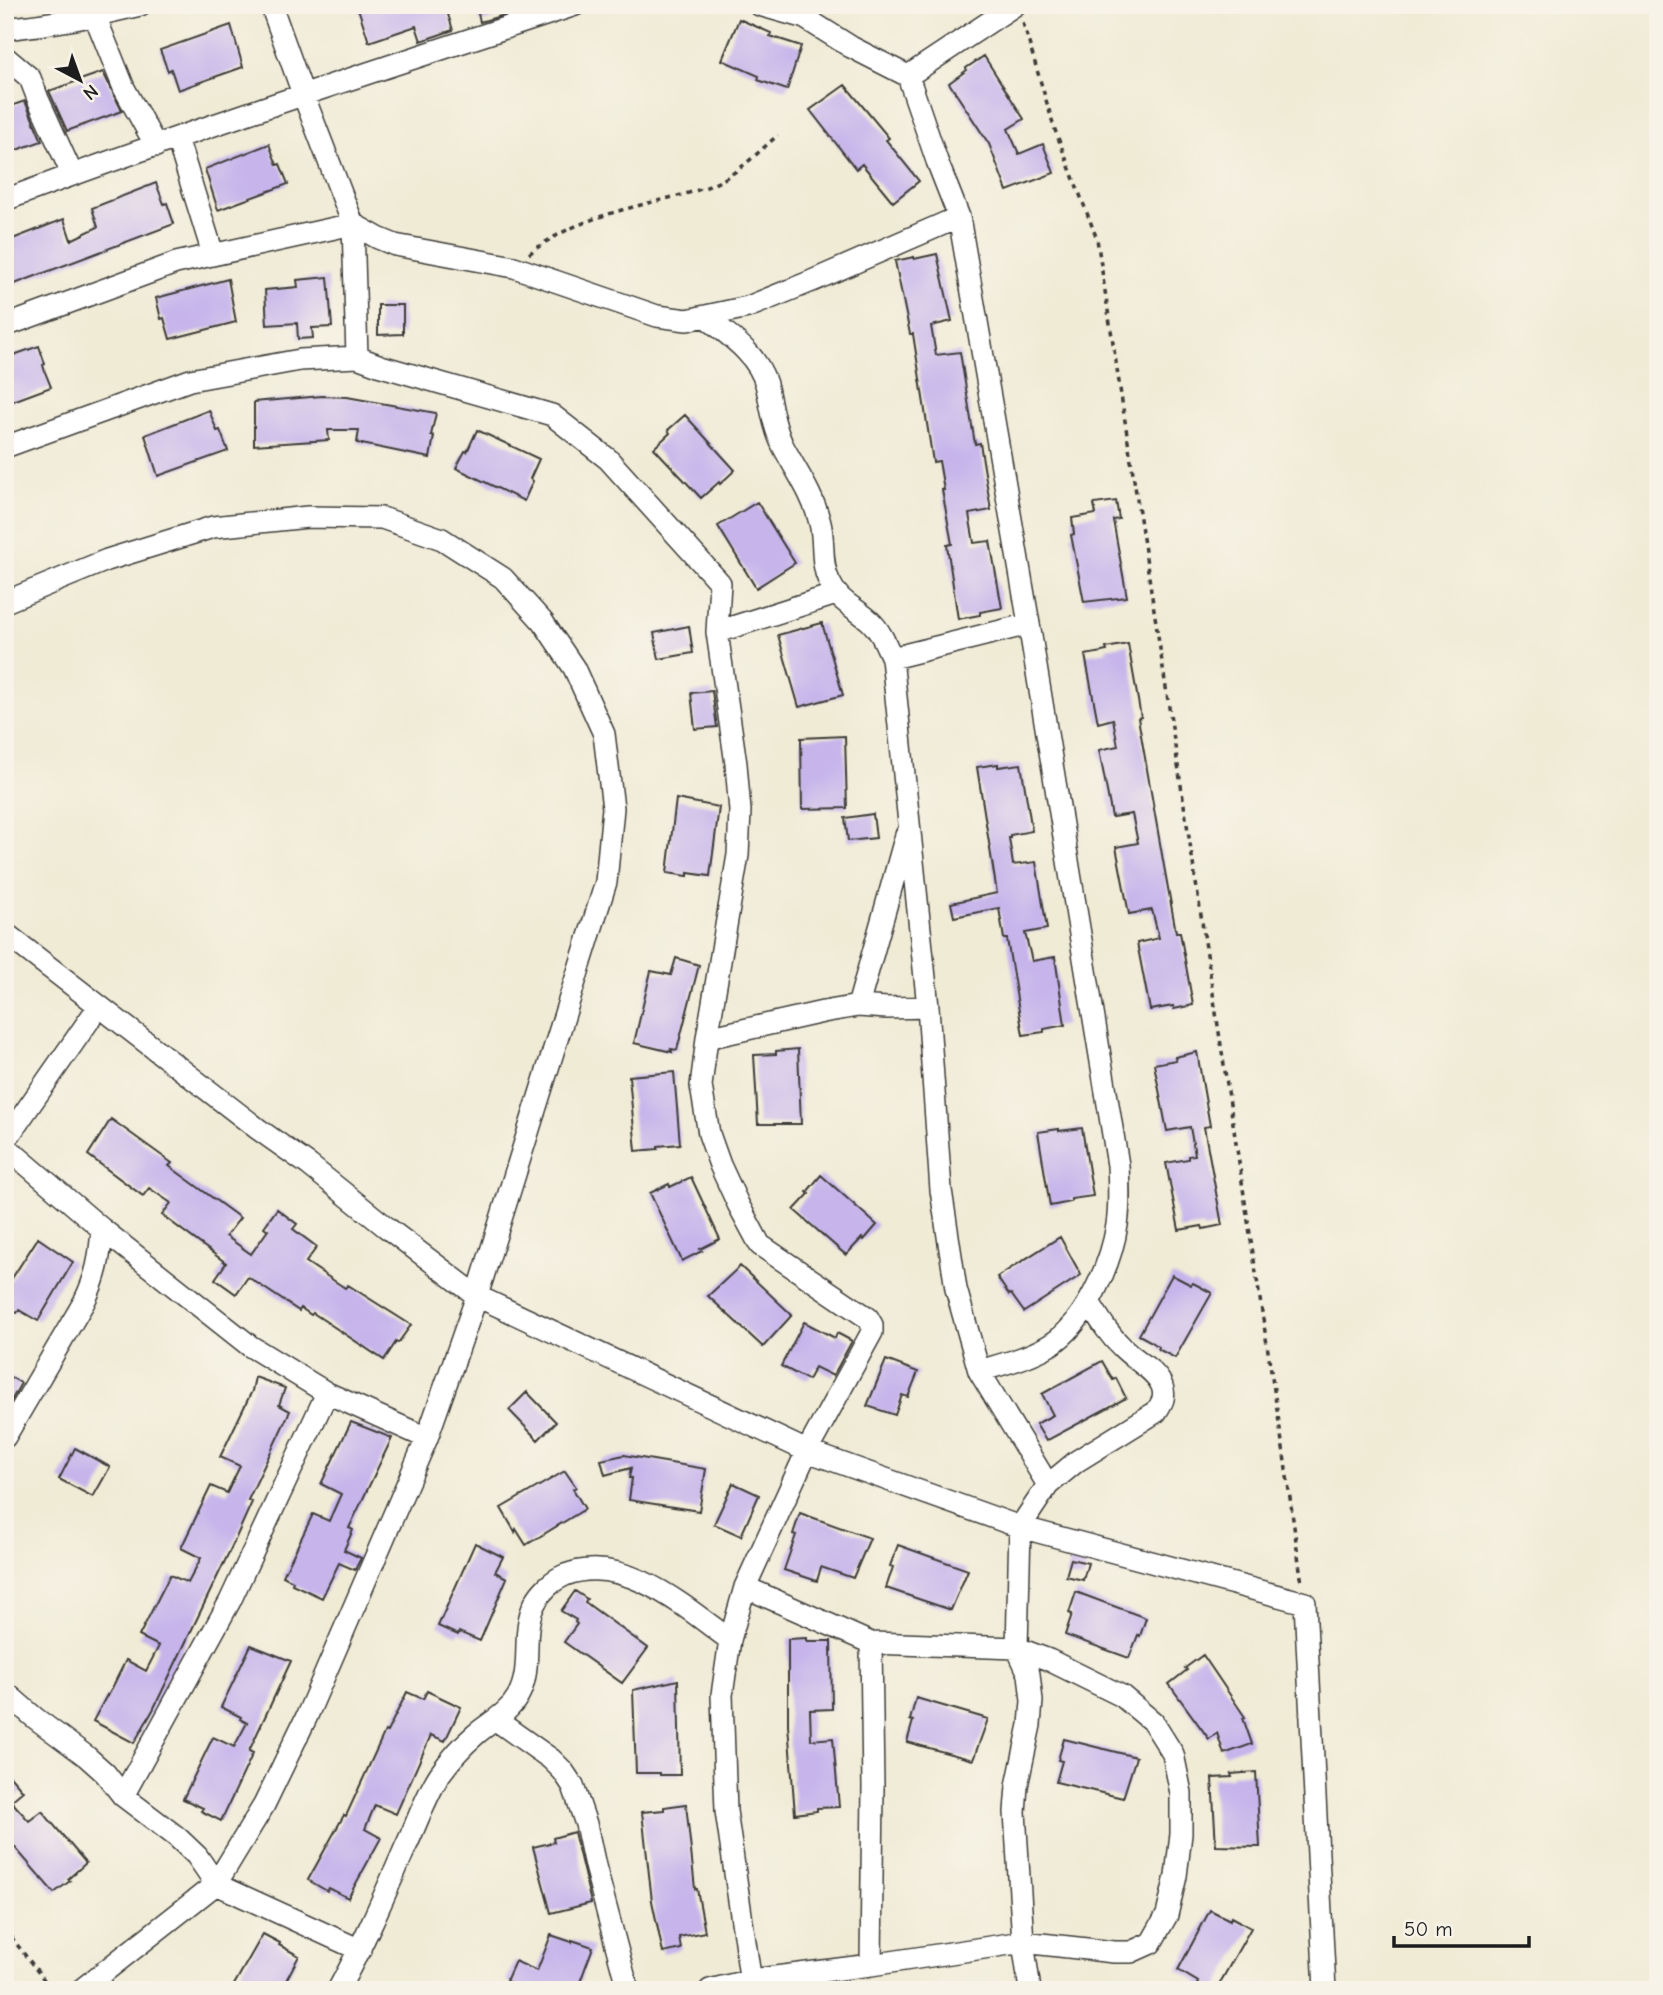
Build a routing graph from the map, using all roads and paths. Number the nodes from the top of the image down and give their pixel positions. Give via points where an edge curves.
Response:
1 (140, 5) edge
2 (271, 5) edge
3 (575, 5) edge
4 (759, 5) edge
5 (1018, 11) edge
6 (95, 16) junction
7 (5, 29) edge
8 (5, 57) edge
9 (908, 76) junction
10 (303, 94) junction
11 (778, 135) dead end
12 (177, 138) junction
13 (156, 146) junction
14 (72, 174) junction
15 (5, 200) edge
16 (959, 217) junction
17 (353, 224) junction
18 (213, 254) junction
19 (514, 267) junction
20 (706, 317) junction
21 (5, 326) edge
22 (357, 357) junction
23 (5, 447) edge
24 (836, 594) junction
25 (5, 602) edge
26 (1029, 624) junction
27 (717, 632) junction
28 (892, 658) junction
29 (910, 823) junction
30 (5, 933) edge
31 (99, 1006) junction
32 (858, 1006) junction
33 (928, 1007) junction
34 (707, 1038) junction
35 (5, 1144) edge
36 (102, 1228) junction
37 (477, 1296) junction
38 (1088, 1302) junction
39 (979, 1371) junction
40 (327, 1393) junction
41 (5, 1437) edge
42 (428, 1437) junction
43 (807, 1451) junction
44 (1048, 1485) junction
45 (1020, 1527) junction
46 (745, 1587) junction
47 (1305, 1603) junction
48 (730, 1640) junction
49 (871, 1643) junction
50 (1017, 1648) junction
51 (5, 1692) edge
52 (496, 1720) junction
53 (123, 1796) junction
54 (216, 1884) junction
55 (5, 1929) edge
56 (1023, 1942) junction
57 (360, 1950) junction
58 (871, 1965) junction
59 (751, 1985) edge
60 (52, 1990) edge
61 (81, 1990) edge
62 (338, 1990) edge
63 (628, 1990) edge
64 (710, 1990) edge
65 (1030, 1990) edge
66 (1325, 1990) edge

1 - 6 street
2 - 10 street
3 - 10 street
4 - 9 street via 805,18
5 - 9 street
5 - 47 path via 1055,130 1097,239
6 - 7 street
6 - 13 street via 124,88
8 - 14 street via 30,78
9 - 16 street
10 - 12 street
10 - 17 street
11 - 19 path via 715,184 610,213 557,234
12 - 13 street
12 - 18 street
13 - 14 street
14 - 15 street
16 - 20 street via 748,307
16 - 26 street
17 - 18 street
17 - 19 street via 395,245
17 - 22 street
18 - 21 street via 176,263
19 - 20 street via 657,316
20 - 24 street via 749,353 759,368 776,431 815,507 824,568
22 - 23 street via 300,360 190,380
22 - 27 street via 552,415 608,459 720,583
24 - 27 street
24 - 28 street via 879,631
25 - 37 street via 107,560 213,527 308,517 382,518 442,539 503,578 543,622 574,668 604,734 613,808 606,881
26 - 28 street
26 - 38 street via 1118,1165 1117,1227
27 - 34 street via 740,811 738,855
28 - 29 street
29 - 32 street
29 - 33 street
30 - 31 street
31 - 35 street
31 - 37 street
32 - 33 street
32 - 34 street
33 - 39 street via 941,1190 956,1289
34 - 43 street via 701,1086 709,1134 760,1245 862,1313 872,1325 868,1343
35 - 36 street
36 - 40 street via 250,1346
36 - 41 street via 100,1259 90,1291
37 - 42 street
37 - 43 street
38 - 39 street via 1068,1331 1051,1344
38 - 44 street via 1122,1348 1161,1383 1164,1396 1156,1412 1077,1461
39 - 44 street
40 - 42 street
40 - 53 street via 230,1601
42 - 54 street via 306,1718 264,1805
43 - 45 street
43 - 46 street
44 - 45 street
45 - 47 street
45 - 50 street
46 - 48 street
46 - 49 street
47 - 66 street
48 - 52 street via 670,1596 634,1577 600,1568 577,1571 546,1587 535,1602 528,1622 525,1677 511,1707
48 - 59 street via 722,1695 726,1811
49 - 50 street
49 - 58 street
50 - 56 street via 1030,1674 1032,1701 1015,1812
50 - 56 street via 1122,1696 1153,1721 1173,1754 1181,1793 1176,1876 1167,1915 1151,1943 1131,1952 1114,1952
51 - 53 street via 86,1756
52 - 57 street via 463,1746 439,1776
52 - 63 street via 551,1759 573,1786
53 - 54 street via 183,1842
54 - 57 street
54 - 61 street
55 - 60 path
56 - 58 street
56 - 65 street
57 - 62 street
58 - 59 street
59 - 64 street

